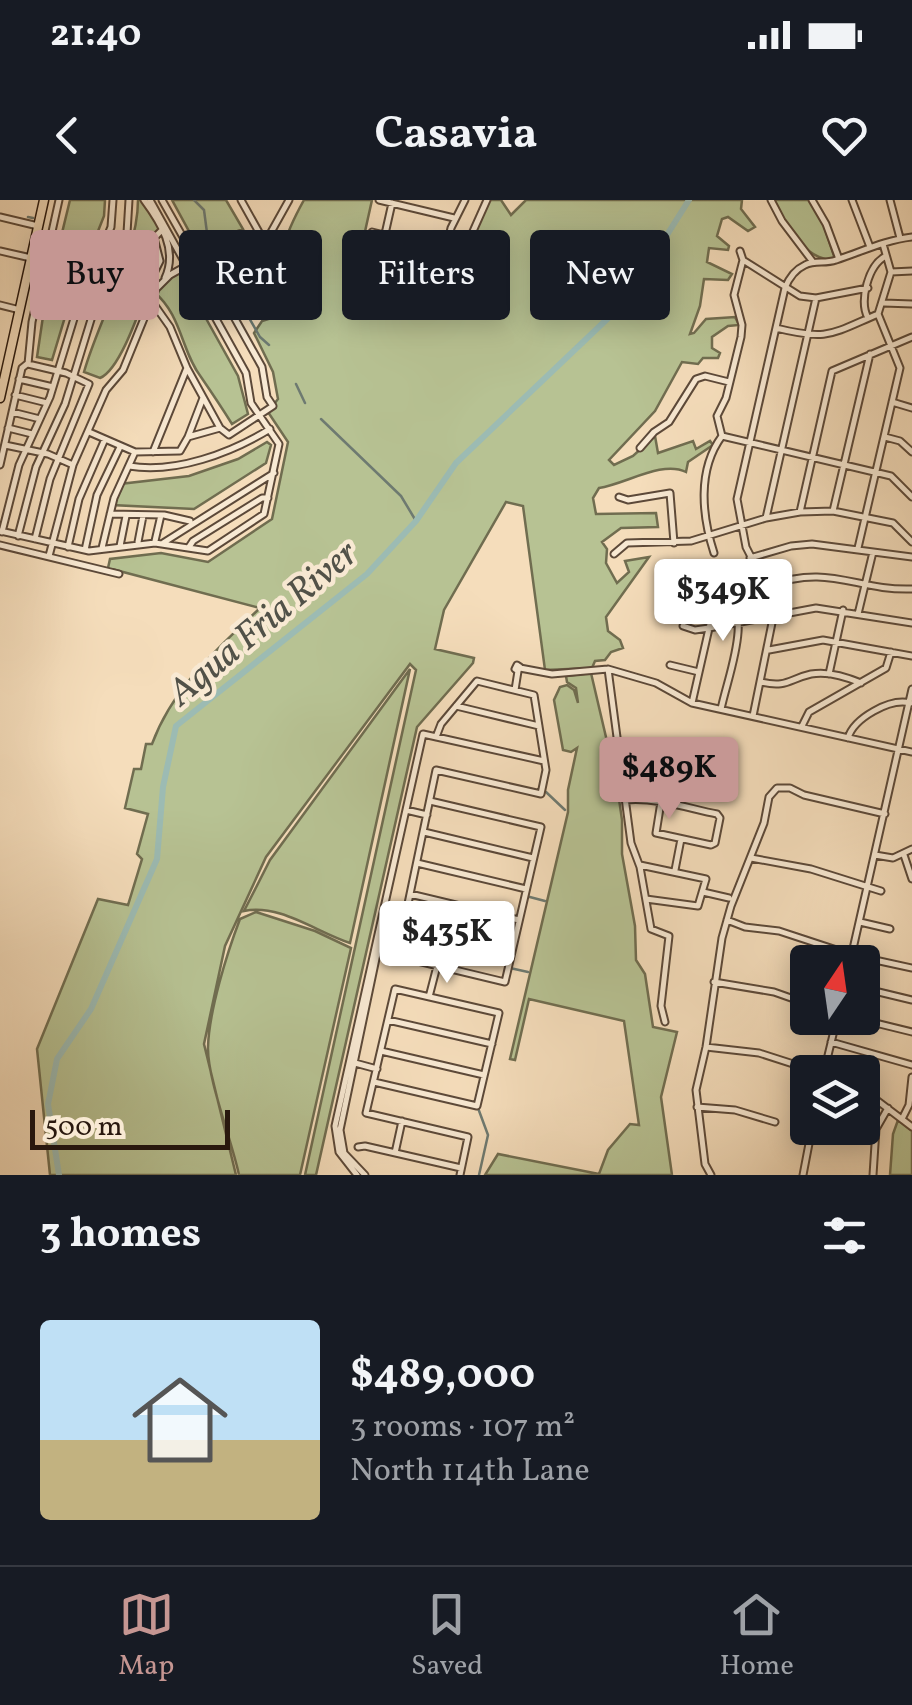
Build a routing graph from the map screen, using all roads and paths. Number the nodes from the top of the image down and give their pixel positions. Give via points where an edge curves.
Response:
1 (42, 200) edge
2 (60, 200) edge
3 (112, 200) edge
4 (130, 200) edge
5 (147, 200) edge
6 (162, 200) edge
7 (241, 200) edge
8 (289, 200) edge
9 (379, 200) edge
10 (464, 200) edge
11 (487, 200) edge
12 (771, 200) edge
13 (812, 200) edge
14 (852, 200) edge
15 (890, 200) edge
16 (392, 203) junction
17 (0, 217) edge
18 (455, 218) junction
19 (36, 226) junction
20 (164, 229) junction
21 (180, 230) edge
22 (258, 230) edge
23 (272, 230) edge
24 (386, 230) edge
25 (451, 230) edge
26 (474, 230) edge
27 (159, 234) edge
28 (912, 237) edge
29 (900, 238) junction
30 (883, 243) junction
31 (870, 247) junction
32 (740, 250) dead end
33 (0, 251) edge
34 (179, 254) edge
35 (886, 256) junction
36 (29, 258) junction
37 (839, 259) junction
38 (743, 260) junction
39 (813, 262) junction
40 (179, 271) edge
41 (891, 272) junction
42 (912, 272) edge
43 (163, 281) junction
44 (159, 286) edge
45 (785, 288) junction
46 (868, 288) junction
47 (816, 298) junction
48 (884, 303) junction
49 (912, 304) edge
50 (0, 306) edge
51 (18, 310) junction
52 (159, 311) edge
53 (878, 314) junction
54 (868, 318) junction
55 (143, 320) edge
56 (216, 320) edge
57 (234, 320) edge
58 (776, 328) junction
59 (808, 336) junction
60 (912, 337) edge
61 (891, 344) junction
62 (870, 354) junction
63 (28, 364) junction
64 (187, 368) junction
65 (58, 371) junction
66 (74, 376) junction
67 (19, 379) junction
68 (1, 381) edge
69 (730, 382) junction
70 (53, 387) junction
71 (16, 396) junction
72 (0, 398) edge
73 (203, 398) junction
74 (892, 402) junction
75 (47, 403) junction
76 (912, 408) edge
77 (12, 412) junction
78 (260, 416) junction
79 (40, 419) junction
80 (8, 428) junction
81 (220, 428) junction
82 (270, 430) junction
83 (90, 432) junction
84 (32, 434) junction
85 (188, 436) junction
86 (722, 436) junction
87 (884, 437) junction
88 (104, 439) junction
89 (749, 443) junction
90 (5, 444) junction
91 (120, 447) junction
92 (640, 448) dead end
93 (25, 449) junction
94 (781, 450) junction
95 (135, 452) junction
96 (153, 452) junction
97 (912, 452) edge
98 (42, 453) junction
99 (58, 458) junction
100 (812, 458) junction
101 (0, 465) edge
102 (73, 465) junction
103 (843, 465) junction
104 (128, 466) junction
105 (876, 472) junction
106 (274, 473) junction
107 (912, 496) edge
108 (619, 497) dead end
109 (268, 498) junction
110 (833, 511) junction
111 (800, 512) junction
112 (110, 514) junction
113 (161, 515) junction
114 (126, 516) junction
115 (143, 516) junction
116 (865, 516) junction
117 (766, 518) junction
118 (191, 522) junction
119 (741, 526) junction
120 (1, 532) edge
121 (18, 536) junction
122 (708, 536) junction
123 (36, 539) junction
124 (912, 542) edge
125 (52, 543) junction
126 (138, 543) junction
127 (159, 543) junction
128 (674, 543) junction
129 (0, 545) edge
130 (68, 546) junction
131 (120, 546) junction
132 (190, 547) junction
133 (858, 548) junction
134 (84, 550) junction
135 (102, 550) junction
136 (714, 552) dead end
137 (873, 552) junction
138 (614, 554) dead end
139 (48, 556) junction
140 (912, 557) edge
141 (750, 558) junction
142 (118, 574) dead end
143 (866, 582) junction
144 (766, 586) junction
145 (912, 589) edge
146 (844, 610) junction
147 (858, 614) junction
148 (773, 618) junction
149 (912, 623) edge
150 (740, 624) junction
151 (684, 626) dead end
152 (709, 628) junction
153 (836, 642) junction
154 (768, 650) junction
155 (891, 652) junction
156 (912, 656) edge
157 (670, 665) dead end
158 (608, 669) junction
159 (699, 672) junction
160 (829, 674) junction
161 (761, 682) junction
162 (861, 683) junction
163 (912, 689) edge
164 (515, 690) junction
165 (692, 703) junction
166 (910, 703) junction
167 (456, 706) junction
168 (721, 710) junction
169 (910, 713) edge
170 (753, 716) junction
171 (539, 726) junction
172 (802, 726) junction
173 (436, 737) junction
174 (848, 738) junction
175 (900, 750) junction
176 (912, 753) edge
177 (544, 760) junction
178 (625, 800) junction
179 (430, 801) junction
180 (661, 802) junction
181 (406, 810) junction
182 (884, 814) junction
183 (428, 815) junction
184 (424, 832) junction
185 (681, 839) junction
186 (912, 849) edge
187 (904, 855) junction
188 (875, 856) junction
189 (534, 858) junction
190 (751, 858) junction
191 (417, 863) junction
192 (640, 865) junction
193 (674, 870) junction
194 (912, 879) edge
195 (526, 888) junction
196 (867, 888) junction
197 (881, 891) dead end
198 (703, 892) junction
199 (410, 894) junction
200 (729, 898) dead end
201 (646, 899) junction
202 (519, 920) junction
203 (726, 920) junction
204 (860, 922) junction
205 (403, 925) junction
206 (890, 930) dead end
207 (379, 937) junction
208 (400, 942) junction
209 (815, 945) edge
210 (854, 945) edge
211 (512, 951) junction
212 (880, 963) edge
213 (436, 966) junction
214 (912, 968) edge
215 (714, 982) junction
216 (880, 992) edge
217 (429, 997) junction
218 (790, 998) edge
219 (912, 1000) edge
220 (388, 1020) junction
221 (664, 1022) dead end
222 (880, 1024) edge
223 (912, 1032) edge
224 (833, 1035) edge
225 (832, 1042) junction
226 (492, 1044) junction
227 (706, 1047) junction
228 (381, 1051) junction
229 (827, 1055) edge
230 (352, 1062) junction
231 (790, 1063) edge
232 (912, 1065) edge
233 (376, 1068) junction
234 (484, 1075) junction
235 (912, 1076) edge
236 (374, 1082) junction
237 (880, 1102) edge
238 (697, 1107) junction
239 (888, 1108) junction
240 (902, 1119) junction
241 (402, 1121) junction
242 (775, 1122) dead end
243 (912, 1127) edge
244 (809, 1145) edge
245 (358, 1147) dead end
246 (395, 1153) junction
247 (460, 1172) edge
248 (357, 1175) edge
249 (365, 1175) edge
250 (711, 1175) edge
251 (803, 1175) edge
252 (873, 1175) edge

1 - 19 main road
2 - 63 street
3 - 65 street via 111,227
4 - 66 street via 126,233
5 - 20 street
6 - 21 street
7 - 22 street
8 - 23 street
9 - 16 street
10 - 18 street
11 - 26 street
12 - 39 street
13 - 37 street
14 - 31 street
15 - 29 street
16 - 18 street
16 - 24 street
17 - 19 street
18 - 25 street
19 - 36 main road
20 - 27 street
20 - 34 street
20 - 43 street via 171,258
28 - 29 street
29 - 30 street
30 - 31 street
30 - 35 street
31 - 37 street
32 - 38 street
33 - 36 street
35 - 41 street
35 - 46 street via 874,264
36 - 51 main road
37 - 39 street
38 - 45 street
38 - 69 street via 734,296 741,337
39 - 45 street via 792,273
40 - 43 street
41 - 42 street
41 - 48 street
43 - 44 street
45 - 47 street
45 - 58 street
46 - 47 street
46 - 54 street
47 - 59 street
48 - 49 street
48 - 53 street
50 - 51 street
51 - 68 main road
52 - 64 street
53 - 54 street
53 - 61 street
54 - 59 street via 833,335
55 - 83 street
56 - 78 street
57 - 78 street via 262,368 273,406
58 - 59 street
58 - 89 street
59 - 94 street
60 - 61 street
61 - 62 street
61 - 74 street via 900,368
62 - 100 street via 832,372
62 - 103 street
63 - 65 street
63 - 67 street
64 - 73 street
64 - 96 street
65 - 66 street
65 - 70 street
66 - 98 street
66 - 99 street via 89,384
67 - 70 street
67 - 71 street
68 - 72 main road
69 - 86 street via 718,416
69 - 92 street via 696,380 672,424
70 - 75 street
71 - 75 street
71 - 77 street
73 - 81 street
73 - 85 street
74 - 76 street
74 - 87 street
75 - 79 street
77 - 79 street
77 - 80 street
78 - 81 street via 229,435
78 - 82 street
79 - 84 street
80 - 84 street
80 - 90 street
81 - 85 street
82 - 104 street via 182,464
82 - 106 street via 280,444
83 - 88 street
83 - 102 street
84 - 93 street
85 - 96 street via 180,451
86 - 89 street
86 - 122 street via 704,493
87 - 97 street
87 - 105 street
88 - 91 street
88 - 130 street
89 - 94 street
89 - 119 street via 736,500
90 - 93 street
90 - 101 street
91 - 95 street
91 - 134 street via 97,495
93 - 98 street
93 - 120 street
94 - 100 street
94 - 117 street
95 - 96 street
95 - 104 street
98 - 99 street
98 - 121 street
99 - 102 street
99 - 123 street
100 - 103 street
100 - 111 street
102 - 125 street
103 - 105 street
103 - 110 street
104 - 112 street
105 - 107 street
105 - 116 street
106 - 109 street
106 - 118 street
108 - 128 street via 670,493
109 - 132 street
109 - 132 street via 264,514 208,551
110 - 111 street
110 - 116 street
111 - 117 street
112 - 114 street
112 - 135 street
113 - 115 street
113 - 118 street
113 - 127 street
114 - 115 street
114 - 131 street
115 - 126 street
116 - 124 street via 892,524
116 - 133 street
117 - 119 street
118 - 127 street
119 - 122 street
119 - 141 street
120 - 121 street
121 - 123 street
122 - 128 street
122 - 136 street
123 - 125 street
125 - 130 street
125 - 139 street
126 - 127 street
126 - 131 street
127 - 132 street
128 - 138 street via 627,542
129 - 139 street
130 - 134 street
131 - 135 street
133 - 137 street
133 - 141 street via 812,544
134 - 135 street
137 - 140 street
137 - 143 street
139 - 142 street
141 - 144 street
143 - 144 street via 816,576
143 - 145 street
143 - 147 street
144 - 148 street
146 - 147 street
146 - 148 street via 807,609
146 - 153 street
147 - 149 street
148 - 150 street
148 - 154 street
150 - 152 street
150 - 152 street via 726,582 697,592
150 - 168 street
151 - 152 street
152 - 159 street
153 - 154 street
153 - 155 street
153 - 160 street
154 - 161 street
155 - 156 street
155 - 162 street via 886,668
157 - 159 street
158 - 164 street via 519,669
158 - 165 street via 656,683
158 - 178 street
159 - 165 street
160 - 161 street via 781,685
160 - 162 street
161 - 170 street
162 - 172 street via 807,713
163 - 166 street
164 - 167 street via 477,681
164 - 171 street via 534,694
165 - 168 street
166 - 169 street
166 - 174 street via 893,702 852,727
167 - 171 street
167 - 173 street
168 - 170 street
169 - 175 street
170 - 172 street
171 - 177 street
172 - 174 street
173 - 177 street
173 - 181 street via 423,734
174 - 175 street
175 - 176 street
175 - 182 street
177 - 179 street via 543,793 436,770
178 - 180 street
178 - 192 street
179 - 183 street
179 - 189 street via 541,827
180 - 185 street via 656,832
180 - 185 street via 720,815 714,844
181 - 183 street
181 - 207 street
182 - 188 street
182 - 190 street via 777,788
183 - 184 street
184 - 189 street
184 - 191 street
185 - 193 street
186 - 187 street
187 - 188 street
187 - 194 street
188 - 196 street
189 - 195 street
190 - 196 street
190 - 203 street
191 - 195 street
191 - 199 street
192 - 193 street
192 - 201 street
193 - 198 street via 706,879
195 - 202 street
196 - 197 street
196 - 204 street
198 - 200 street
198 - 201 street via 698,906
199 - 202 street
199 - 205 street
201 - 221 street via 652,932 669,936
202 - 211 street
203 - 209 street
203 - 215 street
204 - 206 street
204 - 210 street
205 - 208 street
205 - 211 street
207 - 208 street
207 - 230 street
208 - 213 street via 396,956
211 - 213 street via 505,982
212 - 214 street
213 - 217 street
215 - 218 street
215 - 227 street
216 - 219 street
217 - 220 street via 396,989
217 - 226 street via 499,1013
220 - 226 street
220 - 228 street
222 - 223 street
224 - 225 street
225 - 229 street
225 - 232 street
226 - 234 street
227 - 231 street
227 - 238 street
228 - 233 street
228 - 234 street
230 - 233 street
230 - 248 street via 335,1136
230 - 249 street via 340,1139 347,1158
233 - 236 street
234 - 236 street via 477,1106
235 - 240 street
236 - 241 street via 366,1112
237 - 239 street
238 - 242 street
238 - 250 street
239 - 240 street
239 - 252 street via 876,1129
240 - 243 street
241 - 246 street
241 - 247 street via 468,1137
244 - 251 street
245 - 246 street
246 - 247 street

